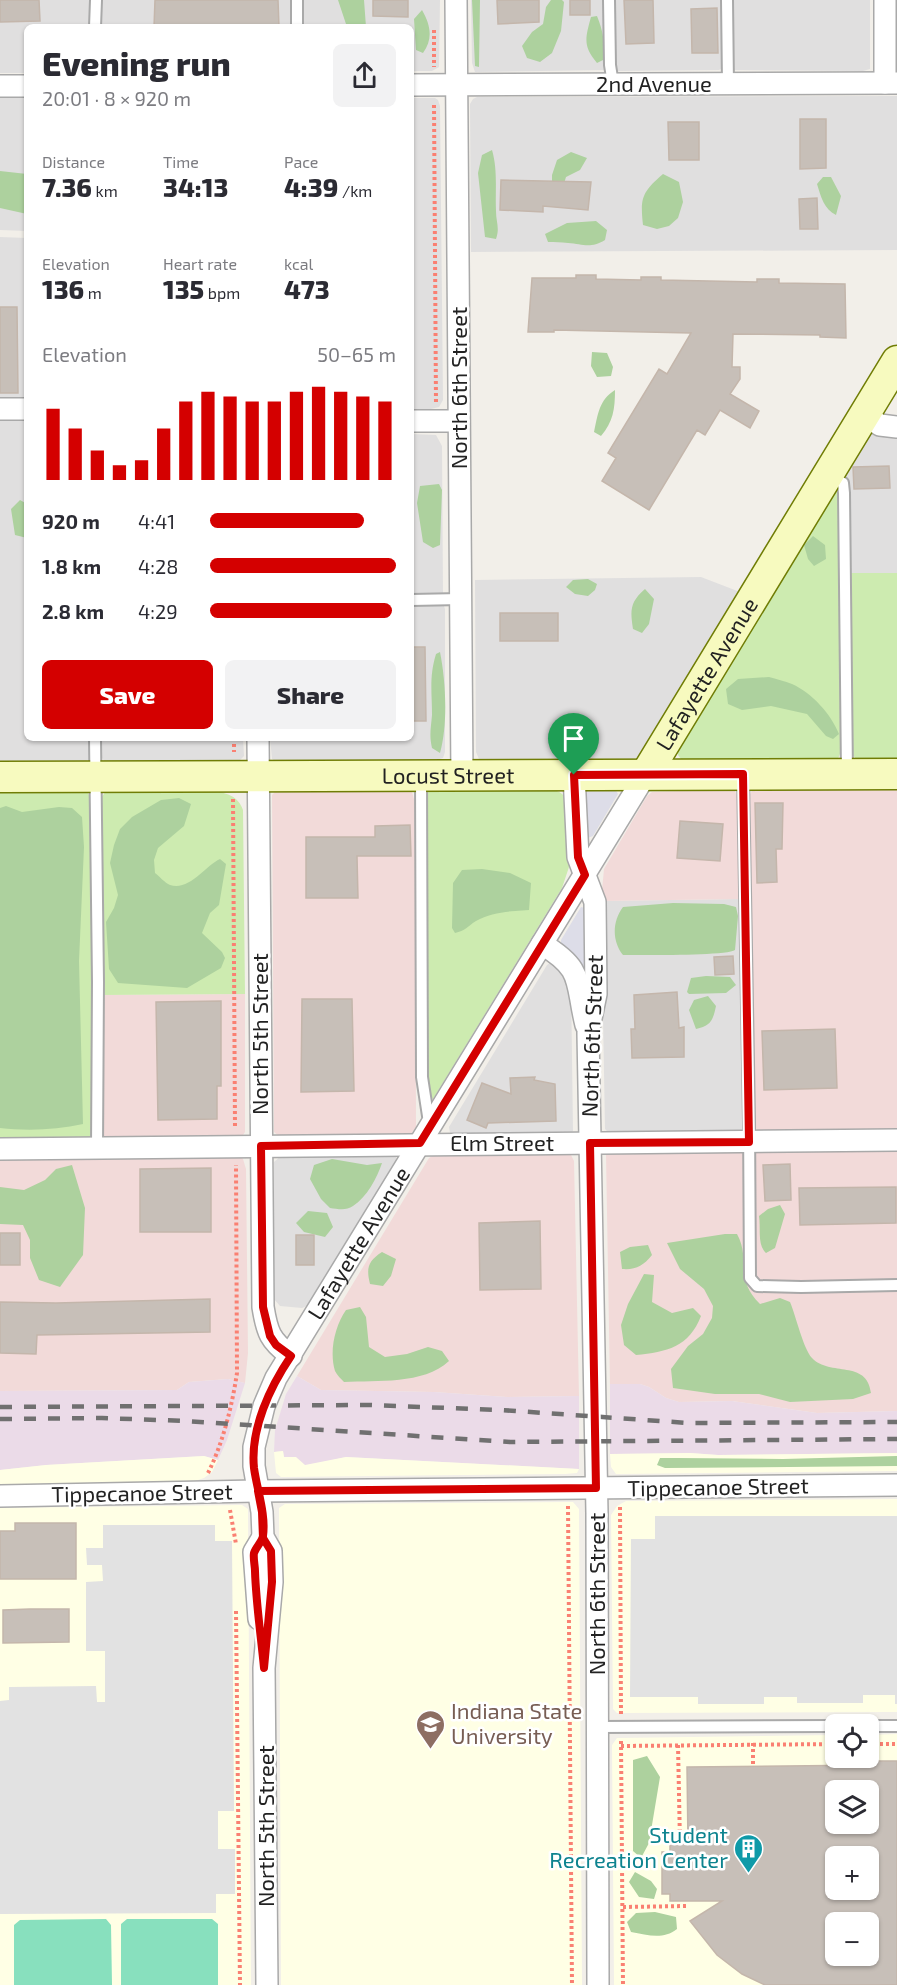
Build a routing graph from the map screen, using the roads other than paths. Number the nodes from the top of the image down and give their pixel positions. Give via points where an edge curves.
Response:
1 (96, 0) edge
2 (297, 0) edge
3 (456, 0) edge
4 (609, 0) edge
5 (727, 0) edge
6 (885, 0) edge
7 (95, 24) edge
8 (297, 24) edge
9 (891, 83) edge
10 (457, 84) junction
11 (613, 84) junction
12 (728, 84) junction
13 (414, 85) edge
14 (0, 86) edge
15 (24, 86) edge
16 (897, 361) edge
17 (0, 409) edge
18 (24, 409) edge
19 (864, 415) junction
20 (414, 421) edge
21 (459, 421) junction
22 (897, 428) edge
23 (828, 475) junction
24 (461, 599) junction
25 (414, 600) edge
26 (95, 741) edge
27 (258, 741) edge
28 (646, 774) junction
29 (743, 774) junction
30 (847, 774) junction
31 (897, 774) edge
32 (574, 775) junction
33 (95, 776) junction
34 (258, 776) junction
35 (421, 776) junction
36 (462, 776) junction
37 (0, 777) edge
38 (585, 875) junction
39 (542, 944) junction
40 (588, 1033) junction
41 (434, 1121) junction
42 (897, 1140) edge
43 (749, 1142) junction
44 (420, 1143) junction
45 (590, 1143) junction
46 (261, 1146) junction
47 (97, 1148) junction
48 (0, 1149) edge
49 (897, 1285) edge
50 (291, 1356) junction
51 (897, 1485) edge
52 (596, 1488) junction
53 (258, 1491) junction
54 (0, 1496) edge
55 (825, 1726) edge
56 (879, 1726) edge
57 (897, 1726) edge
58 (597, 1727) junction
59 (267, 1985) edge
60 (598, 1985) edge

1 - 7 lane
2 - 8 lane
3 - 10 street, North 6th Street
4 - 11 lane
5 - 12 lane
6 - 9 street
9 - 12 street, 2nd Avenue
10 - 11 street, 2nd Avenue
10 - 13 street, 2nd Avenue
10 - 21 street, North 6th Street
11 - 12 street, 2nd Avenue
14 - 15 street
16 - 19 street, Lafayette Avenue
17 - 18 street
19 - 22 street via 880,425
19 - 23 street, Lafayette Avenue
20 - 21 street
21 - 24 street, North 6th Street
23 - 28 street, Lafayette Avenue
23 - 30 lane via 843,483 844,493
24 - 25 lane
24 - 36 street, North 6th Street
26 - 33 lane
27 - 34 street, North 5th Street
28 - 29 street, Locust Street
28 - 32 street, Locust Street
28 - 38 street, Lafayette Avenue
29 - 30 street, Locust Street
29 - 43 lane
30 - 31 street, Locust Street
32 - 36 street, Locust Street
32 - 38 street, North 6th Street via 578,857
33 - 34 street, Locust Street
33 - 37 street, Locust Street
33 - 47 lane
34 - 35 street, Locust Street
34 - 46 street, North 5th Street
35 - 36 street, Locust Street
35 - 41 lane via 422,1077 428,1116
38 - 39 street, Lafayette Avenue
38 - 40 street, North 6th Street via 595,902 596,994
39 - 40 street via 574,970
39 - 41 street, Lafayette Avenue
40 - 45 street, North 6th Street
41 - 44 street, Lafayette Avenue
42 - 43 street, Elm Street
43 - 45 street, Elm Street
43 - 49 lane via 750,1278 757,1286
44 - 45 street, Elm Street
44 - 46 street, Elm Street
44 - 50 street, Lafayette Avenue
45 - 52 street, North 6th Street
46 - 47 street, Elm Street
46 - 50 street, North 5th Street via 263,1307 270,1336
47 - 48 street, Elm Street
50 - 53 street, Lafayette Avenue via 268,1395 254,1447
51 - 52 street, Tippecanoe Street
52 - 53 street, Tippecanoe Street
52 - 58 street, North 6th Street
53 - 54 street, Tippecanoe Street
53 - 59 street, North 5th Street via 263,1538 254,1552 264,1668
55 - 58 lane
56 - 57 lane
58 - 60 street, North 6th Street

